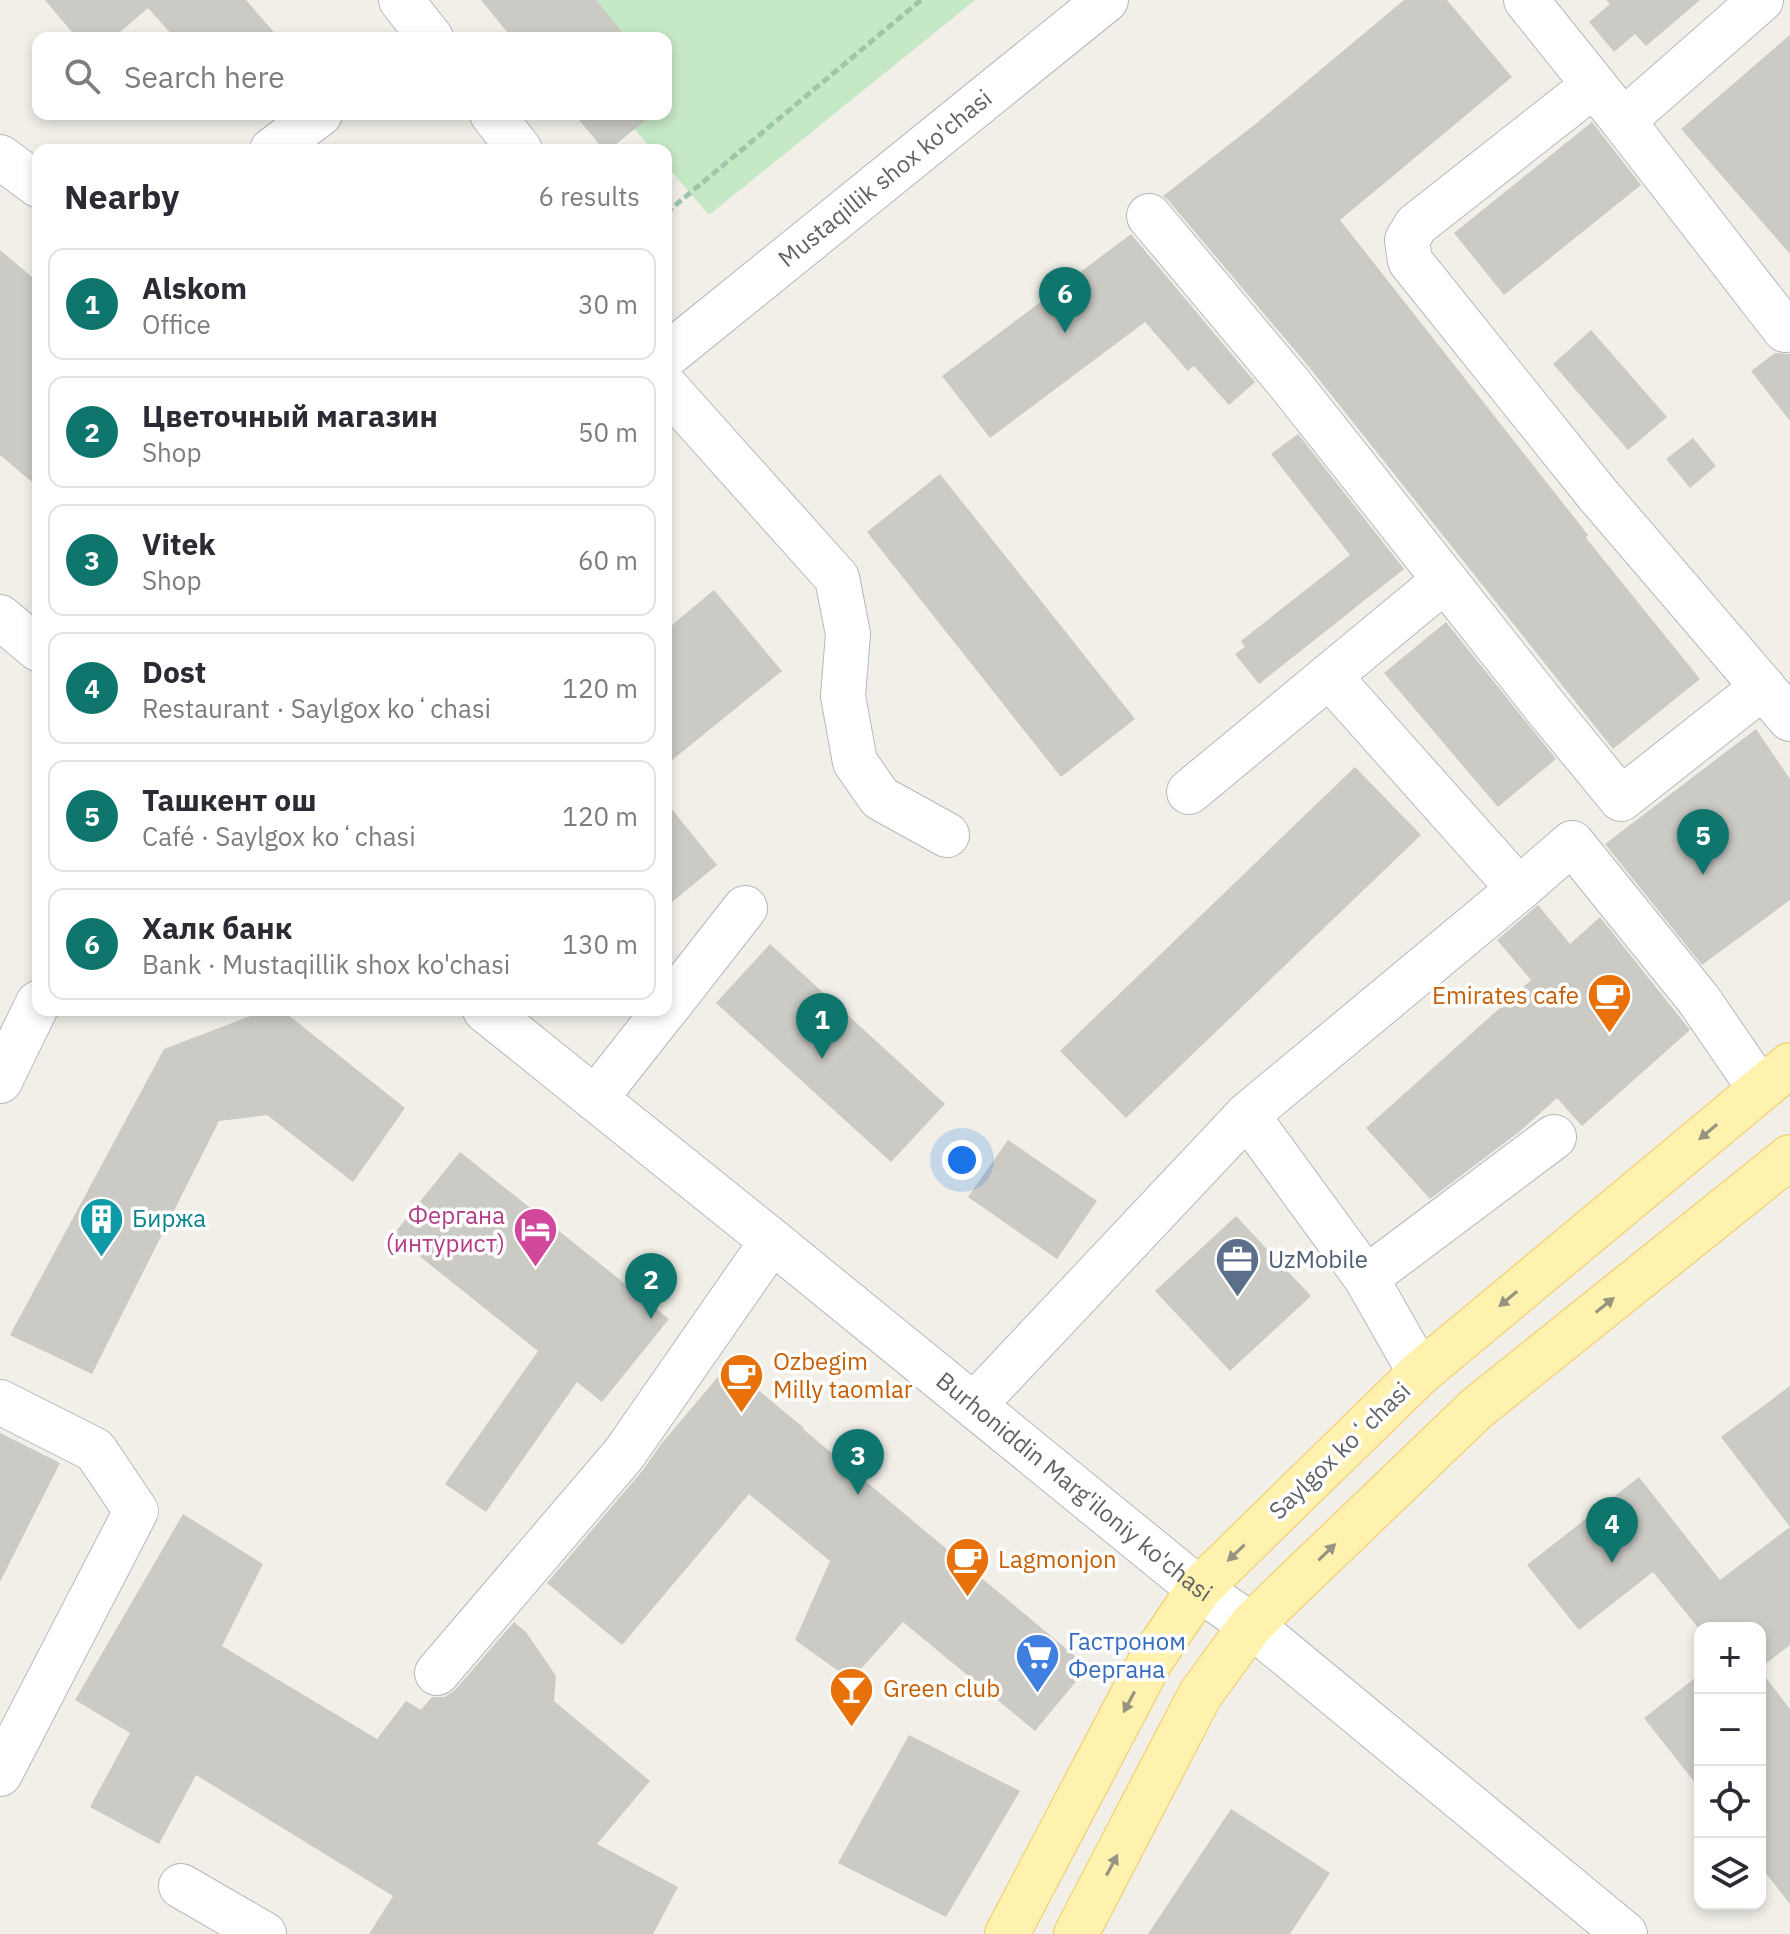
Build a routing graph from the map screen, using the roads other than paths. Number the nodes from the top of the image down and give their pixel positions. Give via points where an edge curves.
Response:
1 (1106, 0) edge
2 (1526, 0) edge
3 (1761, 0) edge
4 (1594, 85) junction
5 (312, 120) edge
6 (497, 120) edge
7 (1623, 121) junction
8 (280, 144) edge
9 (515, 144) edge
10 (0, 157) edge
11 (32, 181) edge
12 (1149, 216) dead end
13 (1785, 330) dead end
14 (672, 354) edge
15 (672, 360) edge
16 (1445, 580) junction
17 (0, 617) edge
18 (32, 644) edge
19 (1329, 676) junction
20 (1776, 703) edge
21 (1189, 792) dead end
22 (1621, 799) junction
23 (947, 835) dead end
24 (1572, 843) junction
25 (1519, 889) junction
26 (745, 908) dead end
27 (672, 1001) edge
28 (32, 1015) edge
29 (492, 1016) edge
30 (660, 1016) edge
31 (1775, 1077) edge
32 (0, 1081) edge
33 (595, 1099) junction
34 (1247, 1115) junction
35 (1554, 1137) dead end
36 (1790, 1157) edge
37 (772, 1241) junction
38 (1366, 1278) junction
39 (1420, 1373) junction
40 (0, 1402) edge
41 (974, 1405) junction
42 (1199, 1589) junction
43 (1251, 1625) junction
44 (437, 1673) dead end
45 (0, 1774) edge
46 (181, 1886) dead end
47 (264, 1934) edge
48 (1007, 1934) edge
49 (1076, 1934) edge
50 (1625, 1934) edge

1 - 14 street, Mustaqillik shox ko'chasi
2 - 4 street
3 - 7 street
4 - 7 street
4 - 20 street via 1416,225 1407,240 1410,261 1598,495
5 - 8 street
6 - 9 street
7 - 13 street
10 - 11 street
12 - 16 street
15 - 23 street via 837,578 848,634 843,696 855,762 880,798
16 - 19 street
16 - 22 street
17 - 18 street
19 - 21 street
19 - 25 street
20 - 22 street
22 - 24 street
24 - 25 street
24 - 31 street via 1699,1000
25 - 34 street
26 - 27 street
28 - 32 street
29 - 33 street, Burhoniddin Marg'iloniy ko'chasi
30 - 33 street
31 -> 39 main road, Saylgox koʻchasi
33 - 37 street, Burhoniddin Marg'iloniy ko'chasi
34 - 38 street
34 - 41 street
35 - 38 street
43 -> 36 main road via 1477,1408
37 - 41 street, Burhoniddin Marg'iloniy ko'chasi
37 - 44 street via 624,1454
38 - 39 street
39 -> 42 main road, Saylgox koʻchasi
40 - 45 street via 95,1450 136,1511
41 - 42 street, Burhoniddin Marg'iloniy ko'chasi
42 - 43 street, Burhoniddin Marg'iloniy ko'chasi
42 -> 48 main road, Saylgox koʻchasi via 1151,1660
49 -> 43 main road via 1200,1695
43 - 50 street, Burhoniddin Marg'iloniy ko'chasi
46 - 47 street

